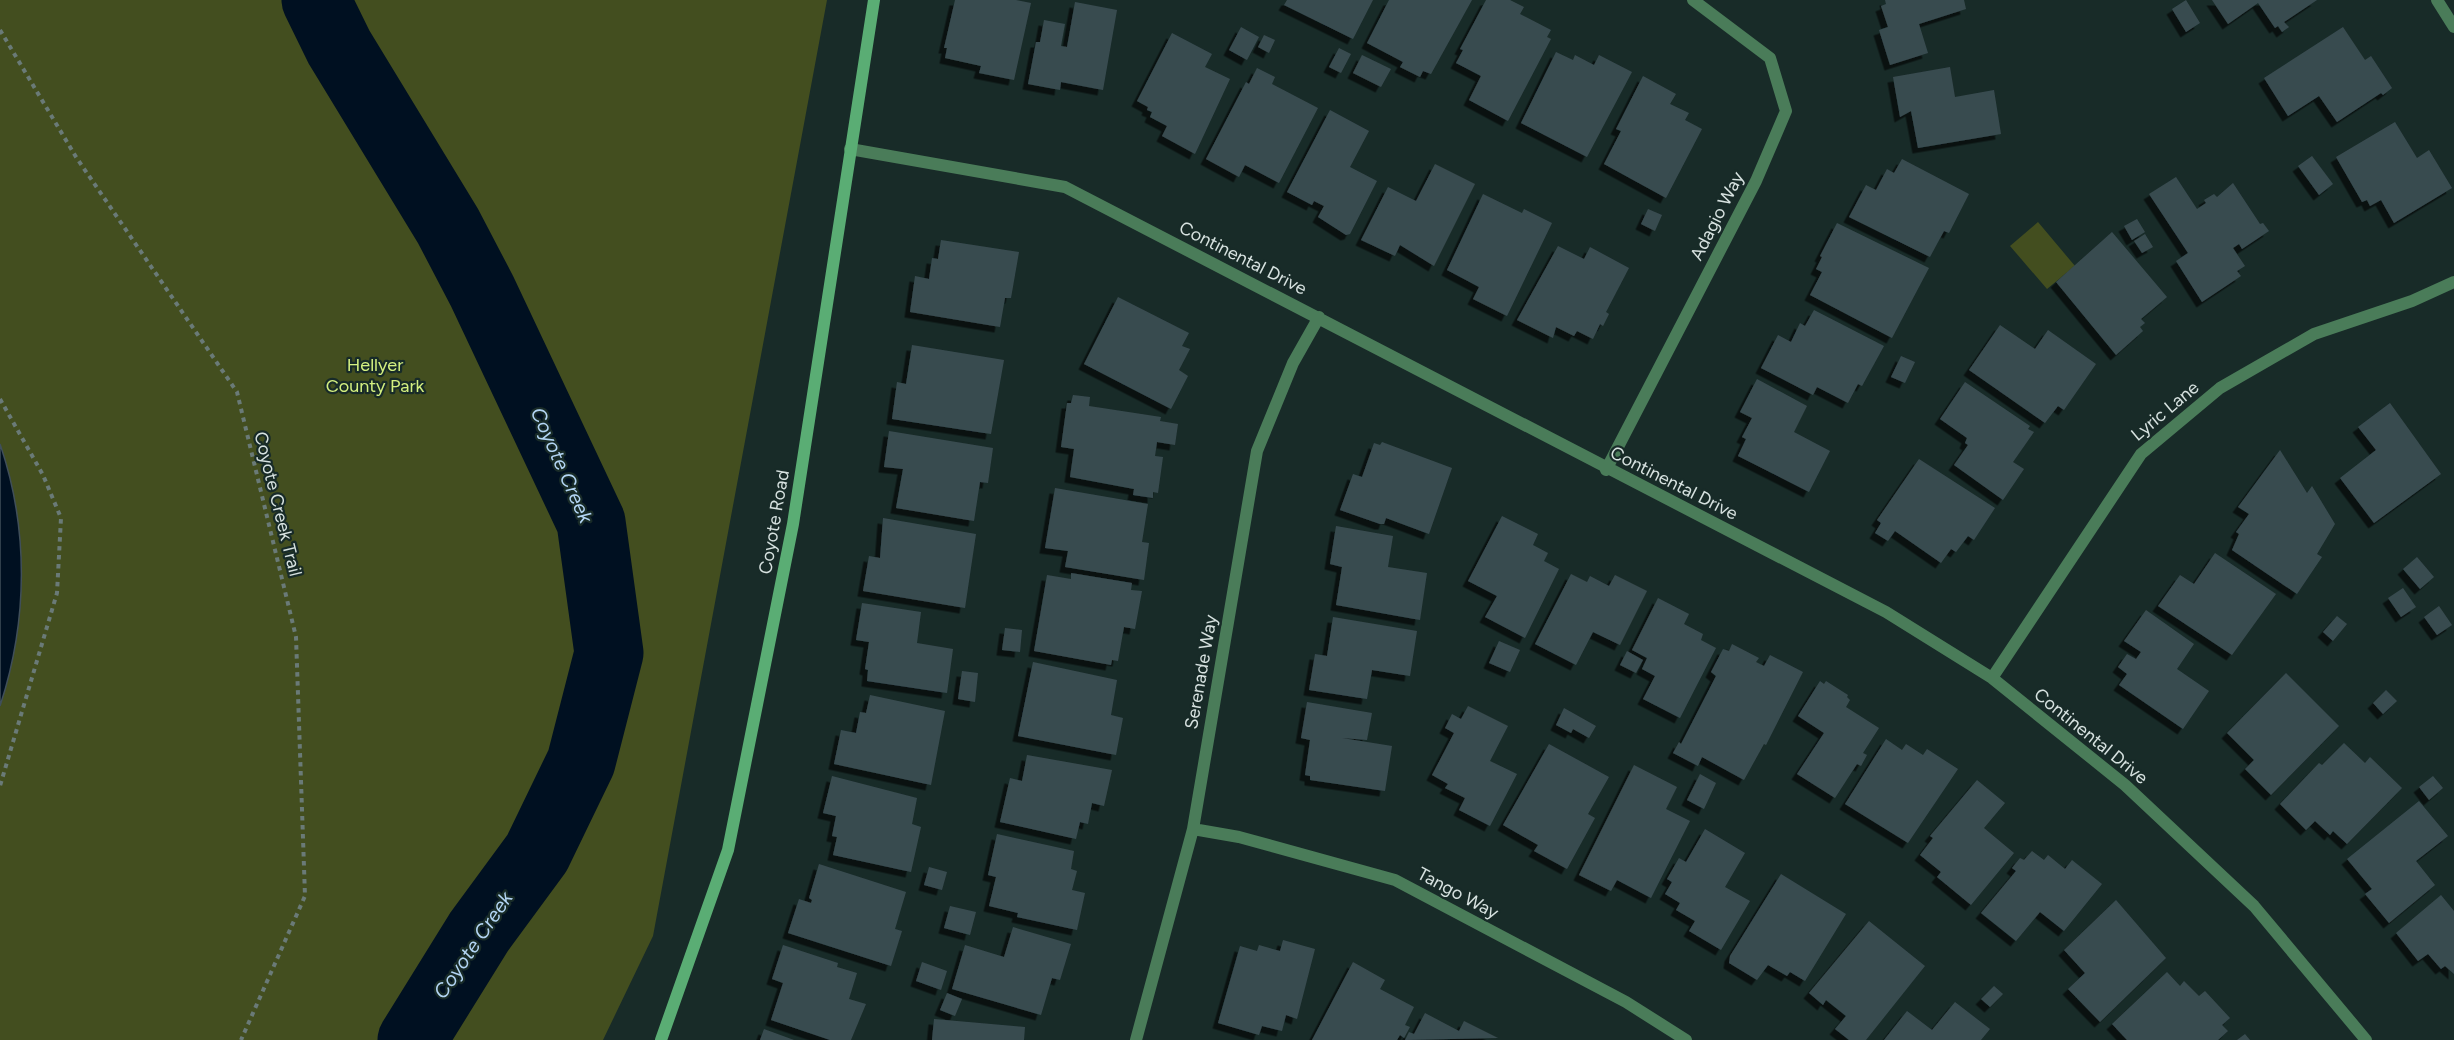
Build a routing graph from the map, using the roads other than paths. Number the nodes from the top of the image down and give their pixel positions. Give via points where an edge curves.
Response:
1 (874, 0) edge
2 (1693, 0) edge
3 (2437, 0) edge
4 (2454, 27) edge
5 (850, 148) junction
6 (2454, 282) edge
7 (1319, 317) junction
8 (1606, 470) junction
9 (1992, 678) junction
10 (1193, 828) junction
11 (661, 1040) edge
12 (1136, 1040) edge
13 (1686, 1040) edge
14 (2366, 1040) edge

1 - 5 street, Coyote Road
2 - 8 street, Adagio Way via 1770,58 1786,111 1756,182
3 - 4 street
5 - 7 street, Continental Drive via 1065,187
5 - 11 street, Coyote Road via 794,524 728,850
6 - 9 street, Lyric Lane via 2412,301 2314,334 2220,388 2141,454
7 - 8 street, Continental Drive
7 - 10 street, Serenade Way via 1293,363 1257,451
8 - 9 street, Continental Drive via 1886,612
9 - 14 street, Continental Drive via 2125,784 2254,906
10 - 12 street, Serenade Way
10 - 13 street, Tango Way via 1395,880 1626,1002

